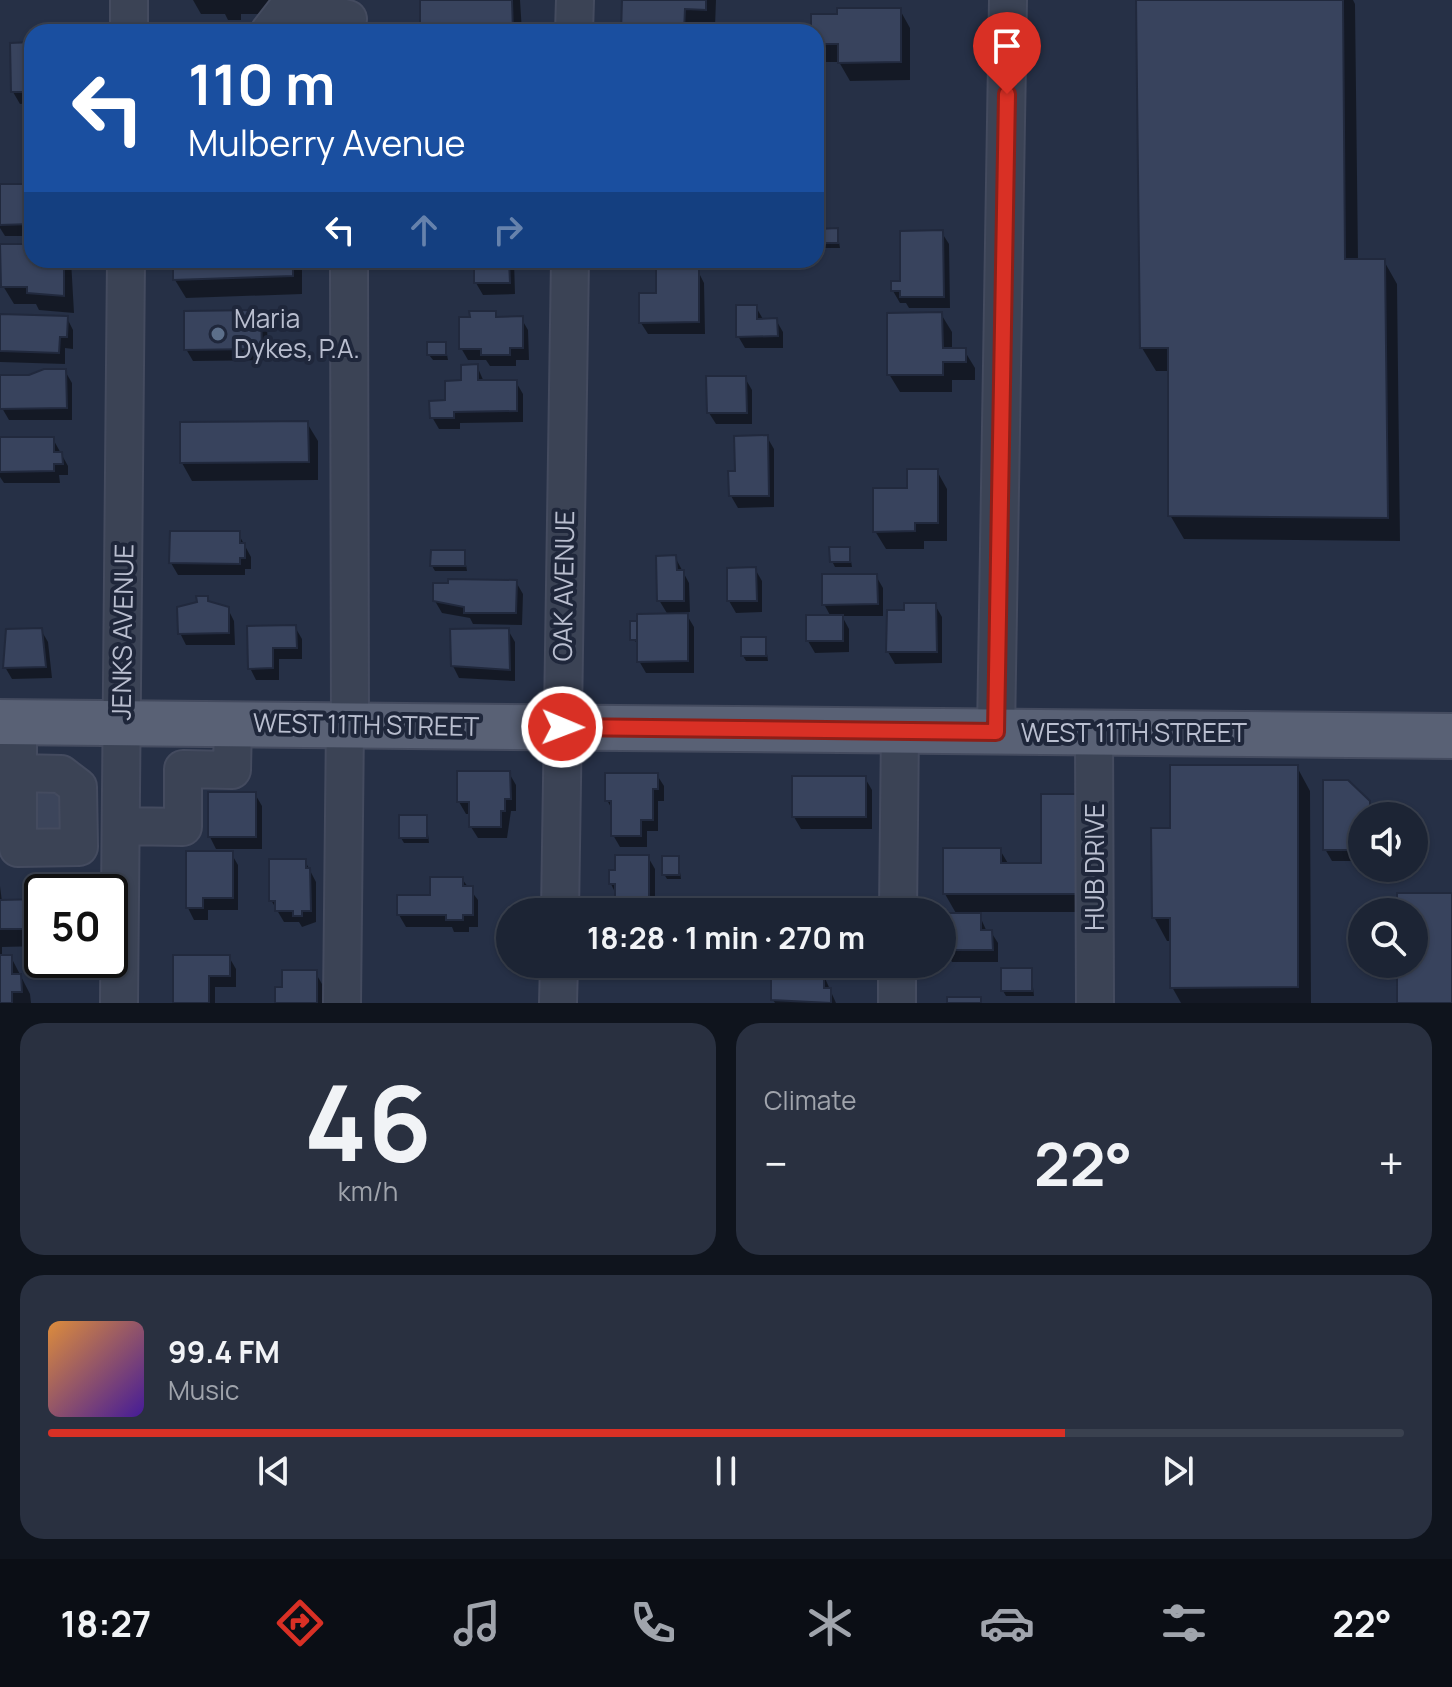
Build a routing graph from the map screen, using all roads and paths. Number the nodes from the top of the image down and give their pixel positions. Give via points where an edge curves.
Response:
1 (129, 0) edge
2 (575, 0) edge
3 (1008, 0) edge
4 (348, 17) edge
5 (129, 24) edge
6 (275, 24) edge
7 (574, 24) edge
8 (126, 268) edge
9 (349, 268) edge
10 (570, 268) edge
11 (9, 722) edge
12 (122, 723) junction
13 (233, 723) junction
14 (347, 724) junction
15 (562, 727) junction
16 (900, 730) junction
17 (996, 732) junction
18 (1094, 732) junction
19 (1452, 736) edge
20 (18, 773) junction
21 (49, 811) junction
22 (121, 818) junction
23 (560, 898) edge
24 (898, 898) edge
25 (559, 978) edge
26 (897, 978) edge
27 (119, 1003) edge
28 (342, 1003) edge
29 (558, 1003) edge
30 (897, 1003) edge
31 (1095, 1003) edge

1 - 5 street
2 - 7 street
3 - 17 street
4 - 6 street via 290,5
8 - 12 street, JENKS AVENUE
9 - 14 street
10 - 15 street, OAK AVENUE
11 - 12 main road, WEST 11TH STREET
11 - 20 street
12 - 13 main road, WEST 11TH STREET
12 - 22 street, JENKS AVENUE
13 - 14 main road, WEST 11TH STREET
13 - 22 street via 232,770 183,769 183,827
14 - 15 main road, WEST 11TH STREET
14 - 28 street
15 - 16 main road, WEST 11TH STREET
15 - 23 street, OAK AVENUE
16 - 17 main road, WEST 11TH STREET
16 - 24 street
17 - 18 main road, WEST 11TH STREET
18 - 19 main road, WEST 11TH STREET
18 - 31 street, HUB DRIVE
20 - 21 street
20 - 21 street via 61,774 78,787
21 - 22 street
22 - 27 street, JENKS AVENUE
25 - 29 street
26 - 30 street

